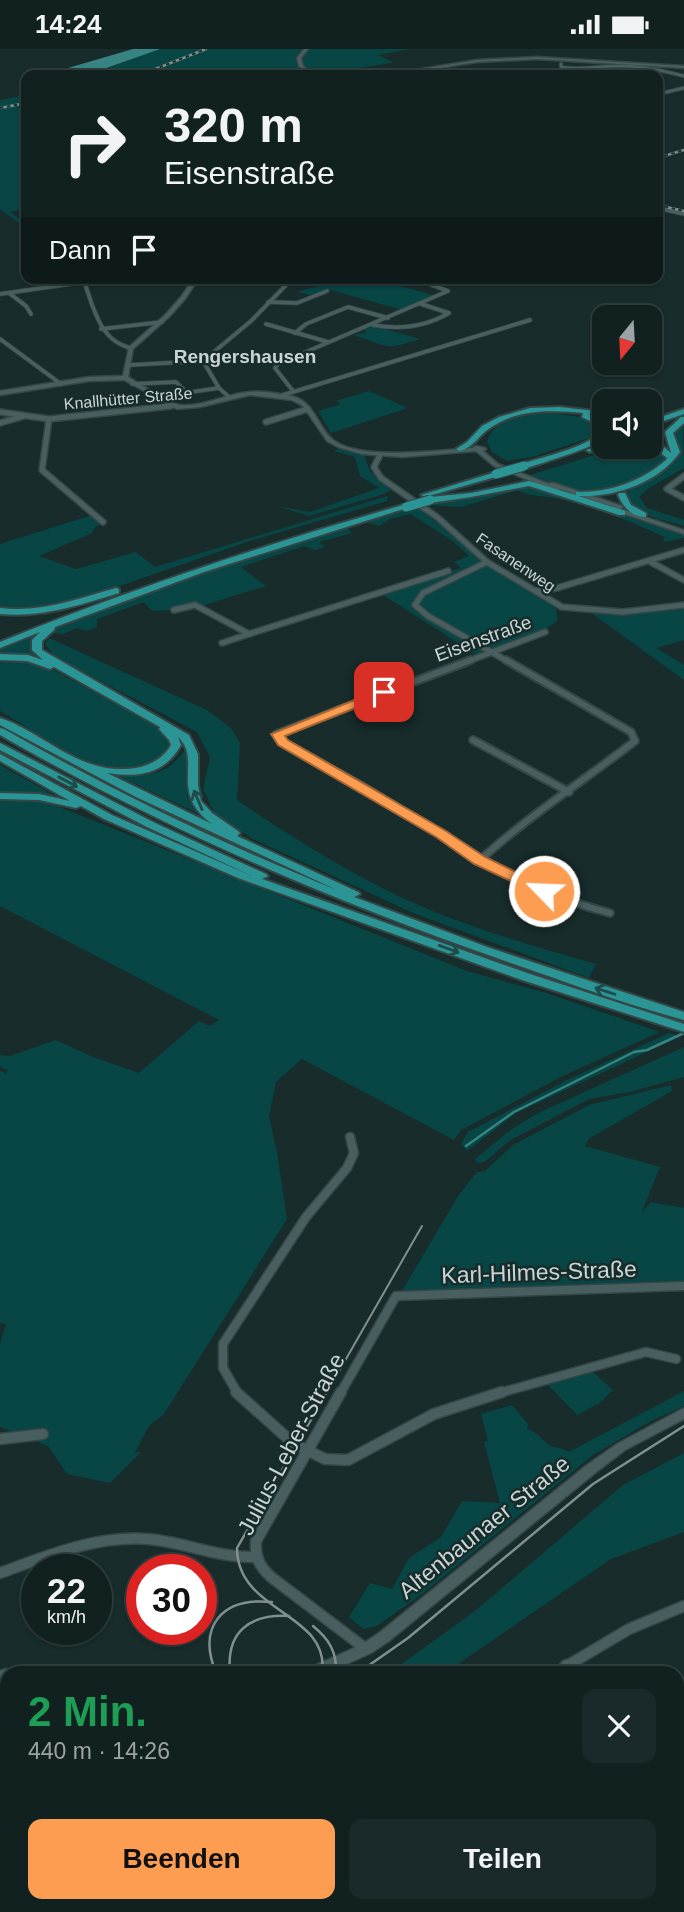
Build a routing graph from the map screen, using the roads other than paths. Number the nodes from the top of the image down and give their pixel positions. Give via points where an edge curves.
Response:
1 (306, 49) edge
2 (561, 64) dead end
3 (684, 67) edge
4 (307, 70) edge
5 (419, 70) edge
6 (573, 70) edge
7 (597, 70) edge
8 (659, 70) edge
9 (663, 71) edge
10 (684, 76) edge
11 (684, 88) edge
12 (663, 93) edge
13 (663, 209) edge
14 (684, 214) edge
15 (60, 284) edge
16 (84, 284) edge
17 (194, 284) edge
18 (287, 284) edge
19 (430, 284) edge
20 (327, 291) dead end
21 (9, 293) junction
22 (0, 294) edge
23 (268, 302) junction
24 (421, 304) junction
25 (447, 311) junction
26 (31, 314) dead end
27 (459, 314) dead end
28 (388, 318) junction
29 (530, 320) dead end
30 (162, 322) junction
31 (266, 324) dead end
32 (372, 325) junction
33 (101, 329) junction
34 (295, 333) junction
35 (0, 339) edge
36 (328, 343) junction
37 (131, 348) junction
38 (203, 361) junction
39 (130, 365) junction
40 (124, 378) junction
41 (61, 384) junction
42 (132, 384) junction
43 (219, 388) junction
44 (293, 391) junction
45 (0, 392) edge
46 (186, 392) junction
47 (283, 395) junction
48 (156, 397) junction
49 (229, 397) junction
50 (173, 406) junction
51 (308, 409) junction
52 (554, 410) junction
53 (684, 410) edge
54 (0, 412) edge
55 (592, 413) edge
56 (662, 414) edge
57 (24, 416) junction
58 (684, 418) edge
59 (49, 419) junction
60 (662, 419) edge
61 (266, 422) dead end
62 (0, 423) edge
63 (662, 426) edge
64 (592, 444) edge
65 (478, 445) junction
66 (590, 450) edge
67 (662, 450) edge
68 (458, 451) junction
69 (568, 452) junction
70 (380, 455) junction
71 (486, 459) junction
72 (670, 460) junction
73 (528, 468) junction
74 (684, 476) edge
75 (628, 486) junction
76 (579, 494) junction
77 (622, 495) junction
78 (427, 497) junction
79 (684, 498) edge
80 (596, 503) junction
81 (608, 503) junction
82 (403, 504) junction
83 (622, 513) junction
84 (643, 515) junction
85 (103, 522) dead end
86 (684, 530) edge
87 (684, 550) edge
88 (648, 561) junction
89 (487, 562) junction
90 (448, 571) dead end
91 (684, 580) edge
92 (401, 586) junction
93 (126, 588) junction
94 (535, 591) junction
95 (423, 593) junction
96 (684, 605) edge
97 (94, 607) junction
98 (174, 610) dead end
99 (0, 611) edge
100 (545, 632) dead end
101 (249, 633) junction
102 (0, 637) edge
103 (222, 643) dead end
104 (0, 645) edge
105 (490, 653) junction
106 (0, 657) edge
107 (0, 722) edge
108 (0, 731) edge
109 (473, 740) dead end
110 (0, 746) edge
111 (0, 757) edge
112 (67, 758) junction
113 (569, 792) junction
114 (0, 796) edge
115 (108, 817) junction
116 (269, 856) junction
117 (480, 860) junction
118 (610, 913) dead end
119 (385, 926) junction
120 (433, 931) junction
121 (684, 1016) edge
122 (684, 1028) edge
123 (350, 1137) dead end
124 (684, 1286) edge
125 (396, 1296) joint
126 (676, 1359) dead end
127 (684, 1413) edge
128 (43, 1434) dead end
129 (0, 1439) edge
130 (306, 1452) junction
131 (255, 1557) junction
132 (0, 1573) edge
133 (684, 1606) edge
134 (366, 1649) junction
135 (328, 1666) edge
136 (574, 1666) edge

1 - 4 street via 299,61
2 - 6 street
3 - 5 street via 517,58
7 - 8 street via 613,66
9 - 10 street
11 - 12 street
13 - 14 street
15 - 21 street
16 - 33 street
17 - 30 street
18 - 23 street
19 - 24 street via 449,291
20 - 23 street via 298,303
21 - 22 street
21 - 26 street
23 - 38 street
24 - 25 street
24 - 28 street
25 - 27 street
25 - 32 street via 448,315 433,321 400,328
28 - 32 street
28 - 34 street via 348,307
29 - 44 street
30 - 33 street
30 - 37 street
31 - 34 street
32 - 36 street
33 - 37 street via 117,345
34 - 36 street
35 - 41 street
36 - 44 street via 275,368
37 - 39 street
38 - 39 street
38 - 43 street
39 - 40 street
40 - 41 street
40 - 42 street
41 - 45 street
42 - 46 street via 176,382
42 - 48 street
43 - 46 street
43 - 49 street
44 - 47 street
46 - 48 street
47 - 49 street, Knallhütter Straße
47 - 51 street, Knallhütter Straße
48 - 50 street
49 - 50 street, Knallhütter Straße via 191,407
50 - 59 street, Knallhütter Straße
51 - 61 street
51 - 70 street, Knallhütter Straße via 335,444
52 - 55 highway
52 - 65 highway via 502,419 487,426
52 - 69 highway via 591,418 603,430 597,439
53 - 56 highway
53 - 60 highway
54 - 57 street
57 - 59 street
57 - 62 street
58 - 63 highway
58 - 72 highway via 669,432 676,451
59 - 85 street, Knallhütter Straße via 42,470
64 - 69 highway
65 - 68 highway
65 - 71 street
65 - 76 street via 507,467
66 - 73 highway
67 - 72 highway
68 - 70 street, Knallhütter Straße
68 - 71 street, Knallhütter Straße
69 - 73 highway
70 - 89 street, Fasanenweg via 374,467 381,478 437,517
71 - 80 street
72 - 75 highway
73 - 78 highway
74 - 79 street via 667,491
75 - 76 highway via 602,494
75 - 77 highway
76 - 81 street
77 - 81 highway
77 - 84 highway via 627,506
78 - 82 highway, bridge
78 - 83 highway via 471,495 529,483
80 - 81 highway
80 - 83 street
81 - 84 street
82 - 93 highway via 254,545
82 - 97 highway
83 - 86 street
84 - 86 street
87 - 88 street
88 - 91 street
88 - 94 street
89 - 94 street, Fasanenweg
89 - 95 street
90 - 92 street
92 - 95 street
92 - 101 street
93 - 99 highway via 45,611
93 - 102 highway
94 - 96 street, Fasanenweg via 567,610 631,611
95 - 105 street via 415,605 419,610
97 - 104 highway
116 -> 97 highway via 202,810 194,793 194,753 185,737 37,650 37,640 53,626
98 - 101 street via 195,605
100 - 105 street, Eisenstraße
101 - 103 street
105 - 113 street via 634,736 633,744
105 - 117 street, Eisenstraße via 278,734 283,742
106 - 112 highway via 28,658 48,665 160,727 176,745 170,757 141,771 112,771
107 - 112 highway
108 - 120 highway via 161,818 331,894
109 - 113 street
110 -> 119 highway via 170,834
111 - 115 highway
112 - 116 highway
113 - 117 street via 515,828
114 - 115 highway via 64,801
115 - 119 highway via 242,876
116 - 120 highway
117 - 118 street, Eisenstraße via 578,905
119 -> 122 highway
121 -> 120 highway
123 - 130 street via 354,1153 349,1165 286,1244 227,1333 221,1355 236,1391
124 - 125 street, Karl-Hilmes-Straße
125 - 130 street, Julius-Leber-Straße
126 - 130 street via 646,1352 495,1393 434,1414 348,1460
127 - 134 street, Altenbaunaer Straße via 591,1469
128 - 129 street
130 - 131 street, Julius-Leber-Straße via 256,1541
131 - 132 street via 222,1556 149,1539 121,1539 92,1542
131 - 134 street, Julius-Leber-Straße via 271,1577
133 - 136 street via 629,1629
134 - 135 street, Altenbaunaer Straße

